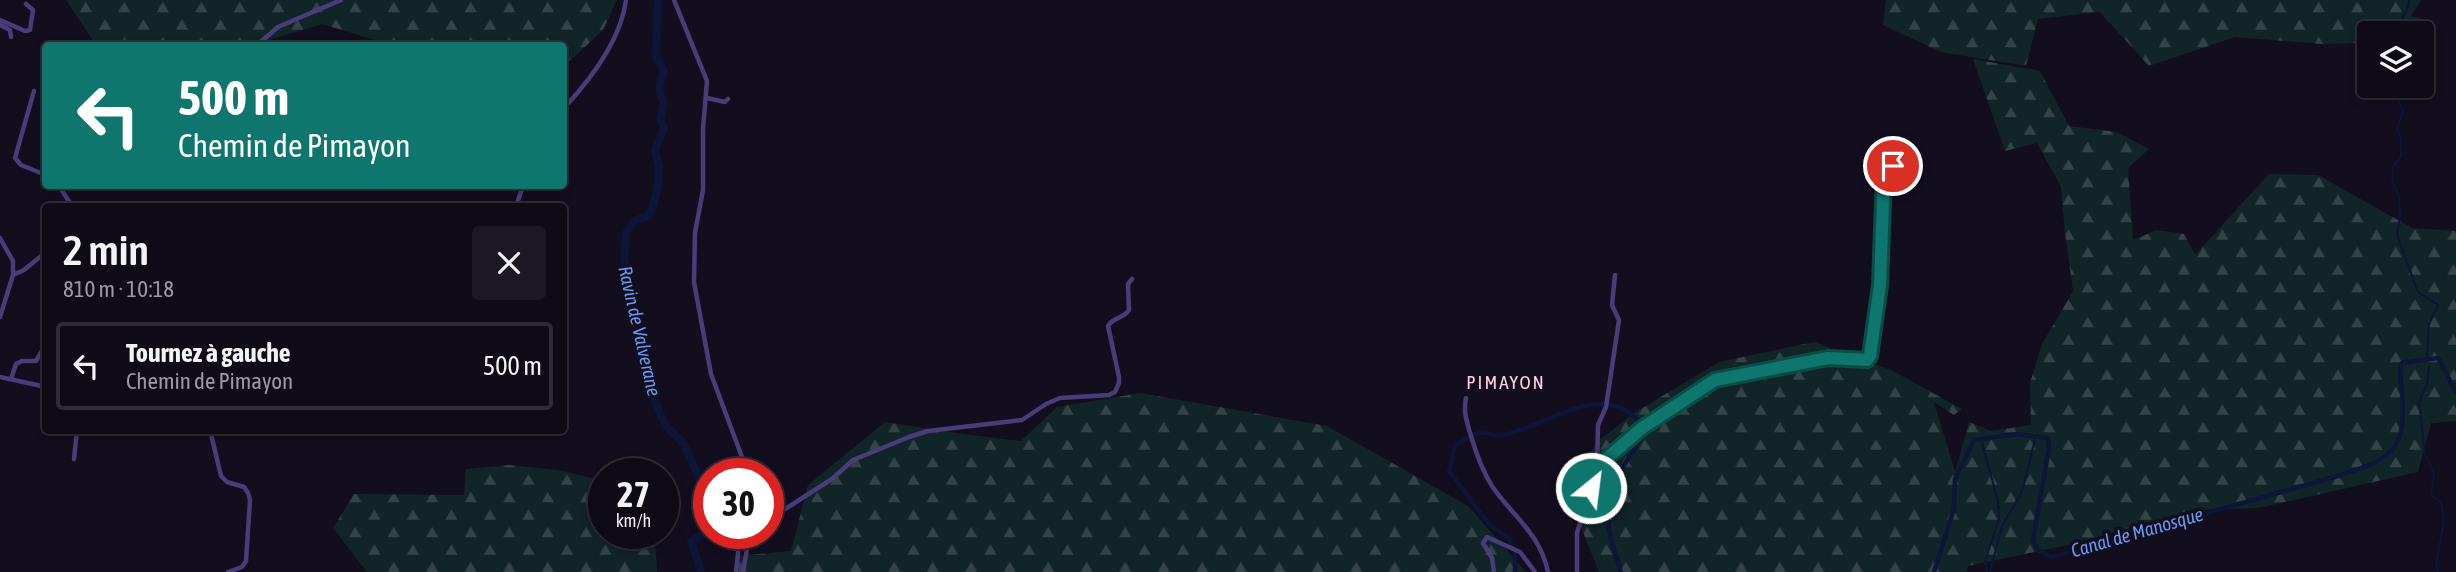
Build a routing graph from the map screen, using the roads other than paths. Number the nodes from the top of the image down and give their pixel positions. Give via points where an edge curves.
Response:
1 (341, 0) edge
2 (626, 0) edge
3 (674, 0) edge
4 (26, 4) dead end
5 (0, 20) edge
6 (0, 25) edge
7 (11, 37) dead end
8 (261, 42) edge
9 (34, 91) dead end
10 (707, 98) junction
11 (728, 99) dead end
12 (567, 105) edge
13 (1905, 162) dead end
14 (42, 173) edge
15 (0, 238) edge
16 (42, 255) edge
17 (13, 275) junction
18 (1614, 277) dead end
19 (1132, 279) dead end
20 (0, 317) edge
21 (42, 350) edge
22 (0, 377) edge
23 (11, 379) junction
24 (42, 386) edge
25 (1466, 398) dead end
26 (77, 434) edge
27 (211, 434) edge
28 (74, 458) dead end
29 (741, 458) edge
30 (1597, 467) junction
31 (784, 510) edge
32 (738, 549) edge
33 (747, 549) edge
34 (228, 572) edge
35 (736, 572) edge
36 (743, 572) edge
37 (1494, 572) edge
38 (1535, 572) edge
39 (1548, 572) edge
40 (1577, 572) edge

1 - 8 street via 278,27
2 - 12 street via 614,41
3 - 10 street via 707,80
4 - 5 street via 33,10 29,31
6 - 7 street via 10,30
9 - 14 street via 16,161
10 - 11 street
10 - 29 street via 694,282 711,374
13 - 30 street via 1884,170 1880,285 1867,360 1828,358 1721,378 1644,426
15 - 17 street via 14,263
16 - 17 street
17 - 20 street
18 - 30 street via 1612,306 1619,320 1606,405 1598,425
19 - 31 street via 1129,310 1108,326 1119,377 1115,392 1060,398 1022,420 909,437 853,460
21 - 23 street via 36,360 16,364
22 - 23 street
23 - 24 street
25 - 39 street via 1464,409 1476,453 1489,480 1537,540
26 - 28 street
27 - 34 street via 222,477 246,488 250,500 245,564
30 - 40 street via 1577,533
32 - 35 street
33 - 36 street
37 - 38 street via 1483,540 1488,537 1522,554

